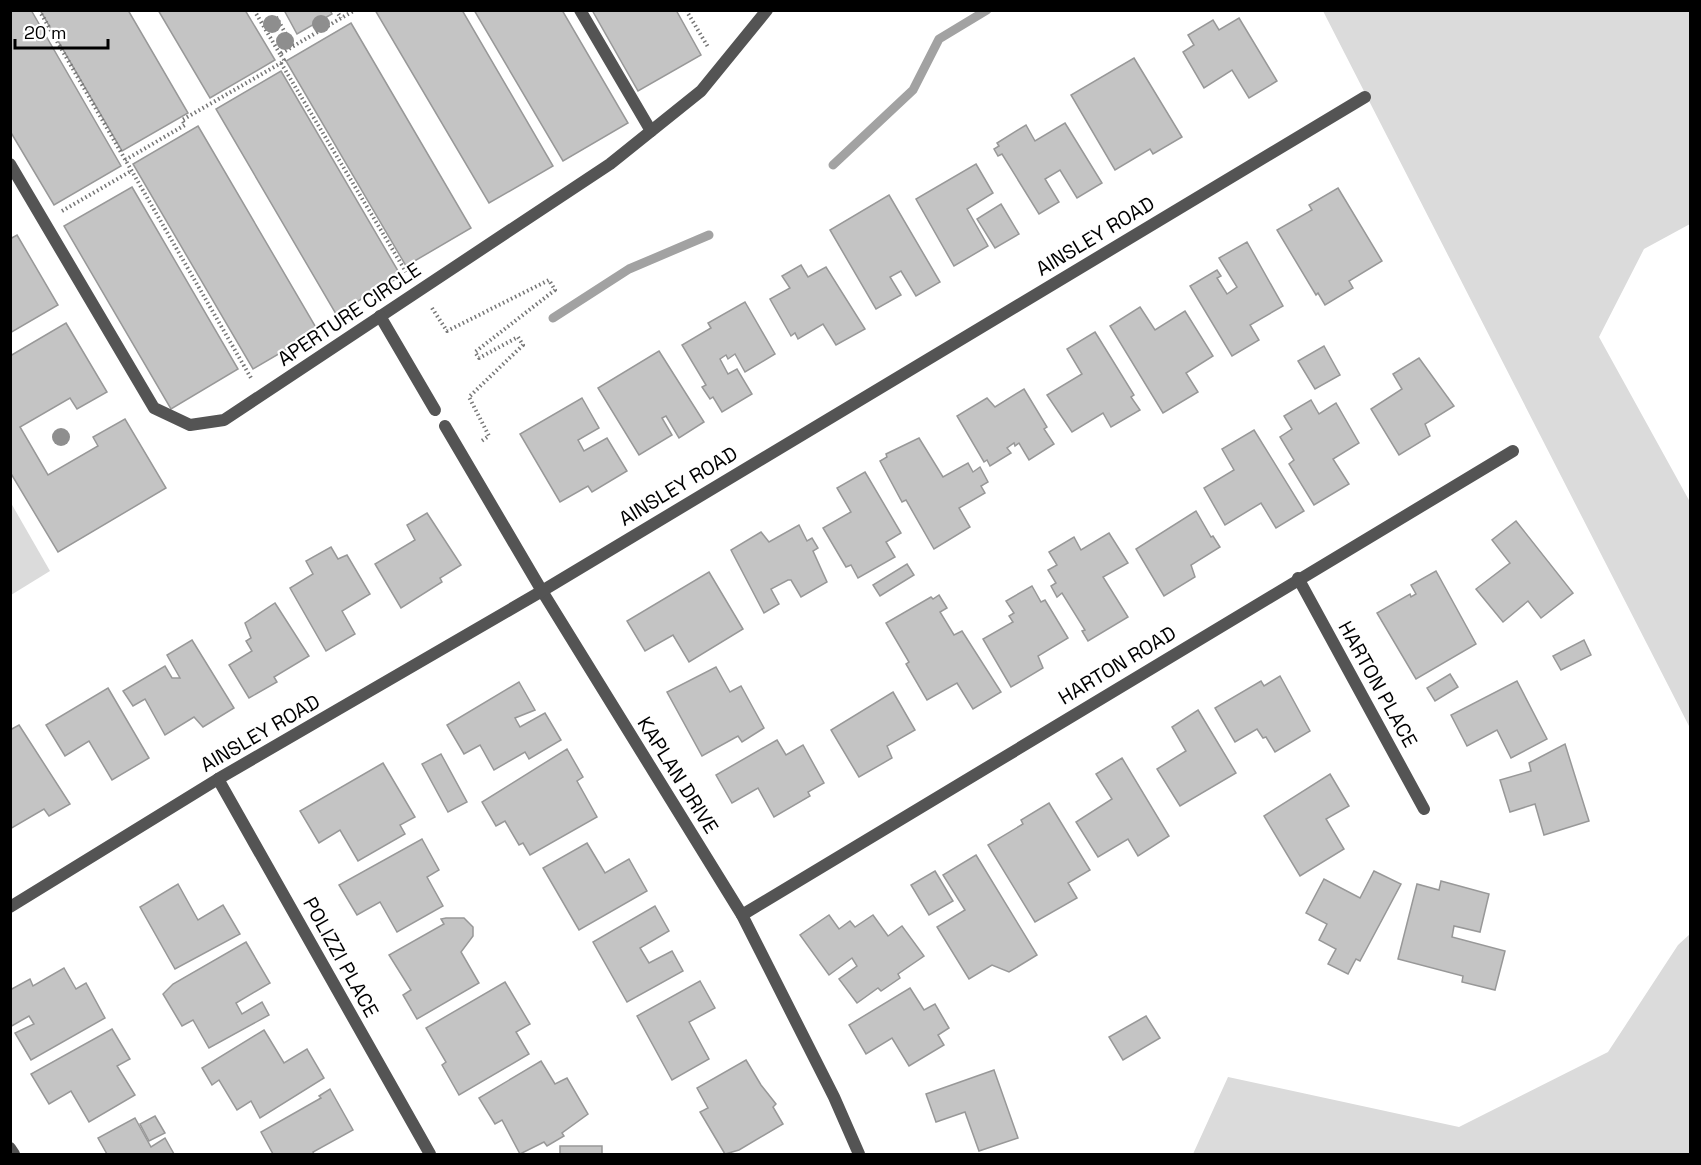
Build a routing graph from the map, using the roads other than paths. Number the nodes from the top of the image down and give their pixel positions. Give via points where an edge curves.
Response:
1 (580, 10) edge
2 (767, 10) edge
3 (1365, 97) dead end
4 (651, 131) junction
5 (10, 164) edge
6 (380, 316) junction
7 (435, 410) dead end
8 (444, 426) dead end
9 (1513, 451) dead end
10 (1298, 578) junction
11 (542, 591) junction
12 (218, 779) junction
13 (1424, 809) dead end
14 (10, 907) edge
15 (742, 915) junction
16 (10, 1148) edge
17 (14, 1155) edge
18 (430, 1155) edge
19 (859, 1155) edge

1 - 4 street
2 - 4 street, APERTURE CIRCLE via 701,91
3 - 11 street, AINSLEY ROAD
4 - 6 street, APERTURE CIRCLE via 610,164
5 - 6 street, APERTURE CIRCLE via 154,408 190,425 225,420
6 - 7 street
8 - 11 street, KAPLAN DRIVE
9 - 10 street, HARTON ROAD
10 - 13 street, HARTON PLACE
10 - 15 street, HARTON ROAD
11 - 12 street, AINSLEY ROAD
11 - 15 street, KAPLAN DRIVE
12 - 14 street, AINSLEY ROAD
12 - 18 street, POLIZZI PLACE
15 - 19 street, KAPLAN DRIVE
16 - 17 street

